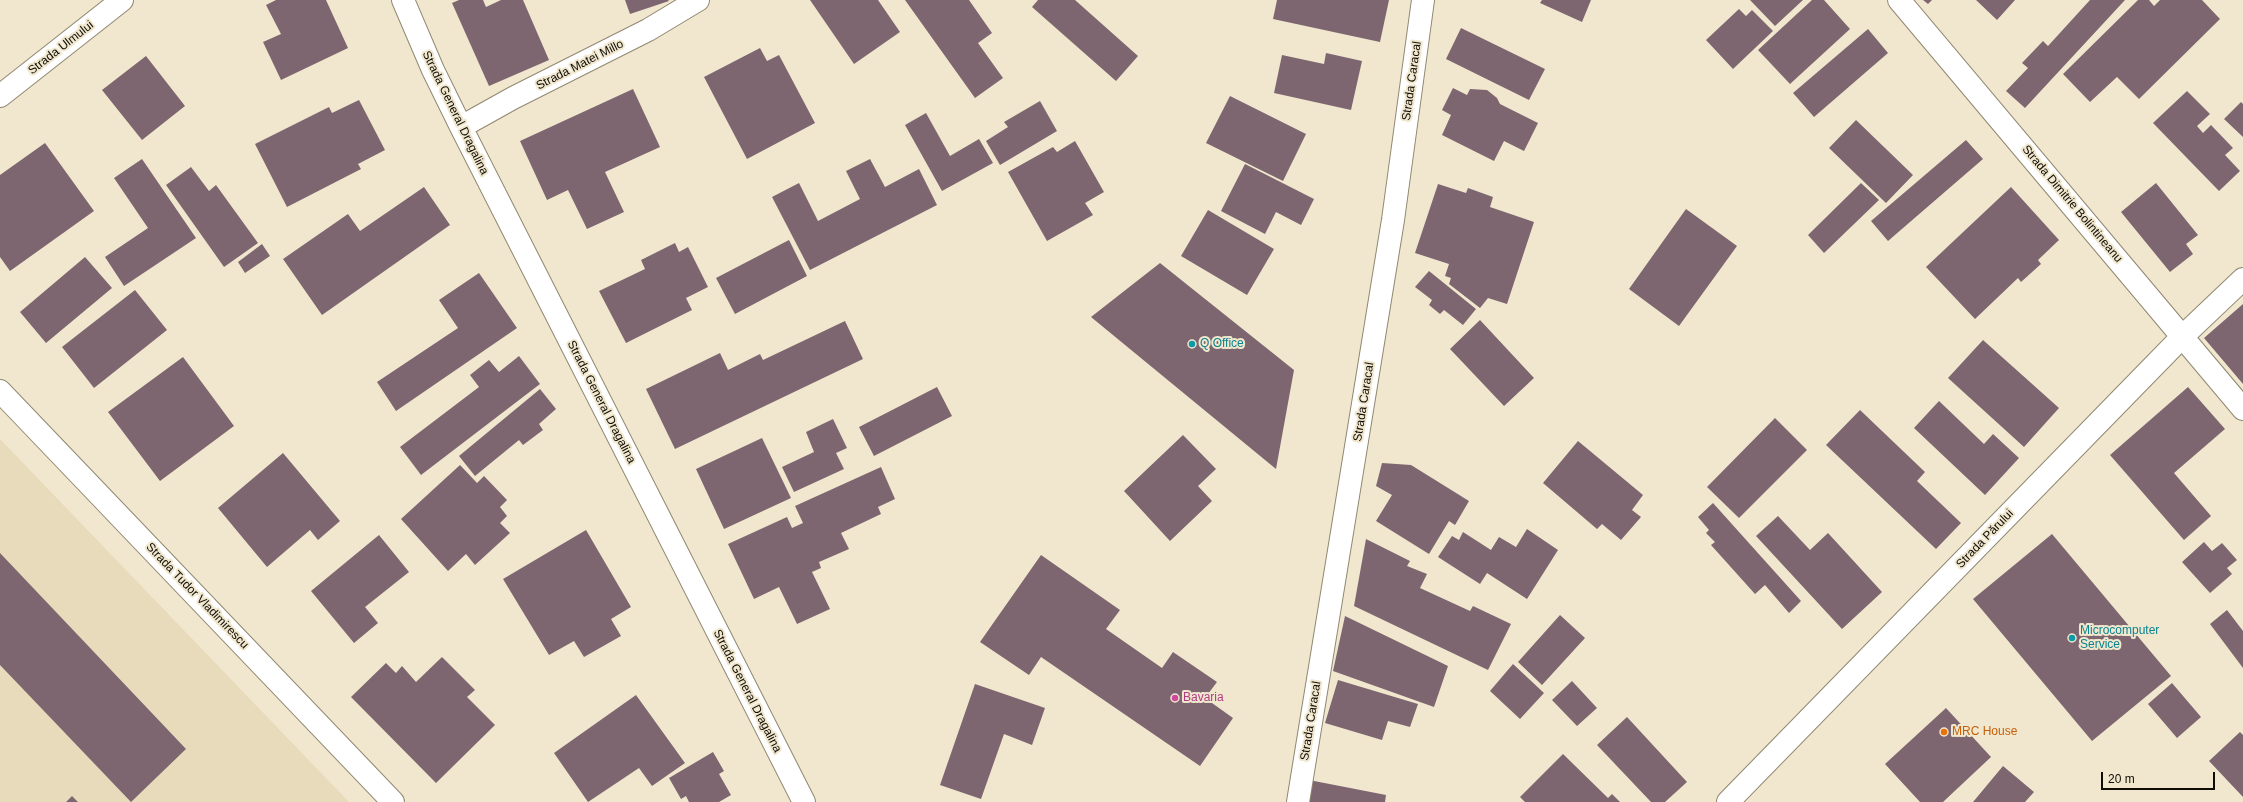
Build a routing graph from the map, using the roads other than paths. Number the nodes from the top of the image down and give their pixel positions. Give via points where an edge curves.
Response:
1 (122, 0) edge
2 (403, 0) edge
3 (698, 0) edge
4 (1422, 0) edge
5 (1899, 0) edge
6 (0, 96) edge
7 (461, 128) junction
8 (2243, 279) edge
9 (2184, 336) junction
10 (0, 391) edge
11 (2243, 409) edge
12 (393, 802) edge
13 (804, 802) edge
14 (1298, 802) edge
15 (1728, 802) edge

1 - 6 street, Strada Ulmului
2 - 7 street, Strada General Dragalina
3 - 7 street, Strada Matei Millo via 648,30 513,98
4 - 14 street, Strada Caracal via 1394,220
5 - 9 street, Strada Dimitrie Bolintineanu
7 - 13 street, Strada General Dragalina
8 - 9 street, Strada Părului
9 - 11 street, Strada Dimitrie Bolintineanu
9 - 15 street, Strada Părului
10 - 12 street, Strada Tudor Vladimirescu

